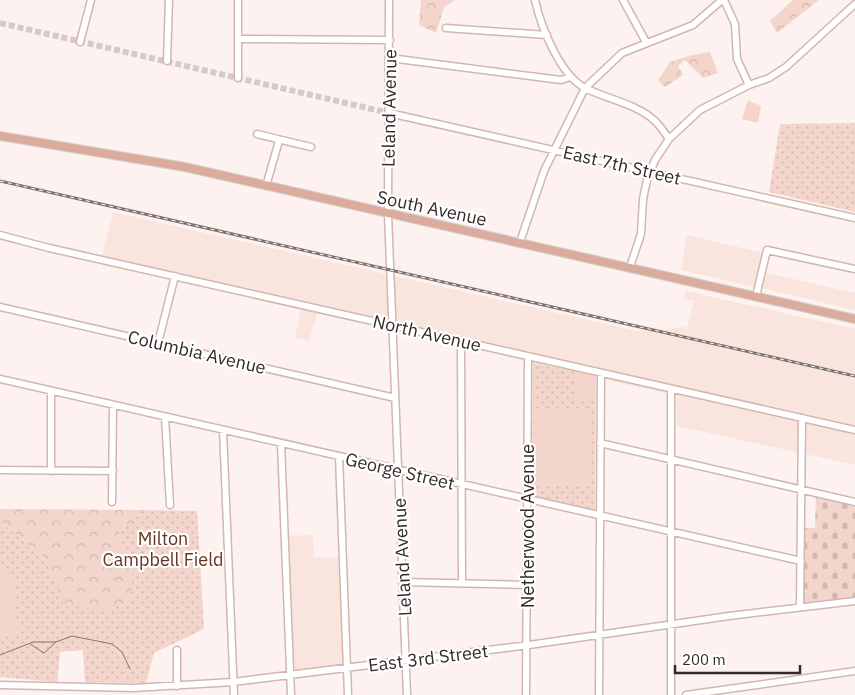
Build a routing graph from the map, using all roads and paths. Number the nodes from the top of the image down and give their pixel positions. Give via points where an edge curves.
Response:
1 (91, 0) edge
2 (169, 0) edge
3 (238, 0) edge
4 (389, 0) edge
5 (535, 0) edge
6 (624, 0) edge
7 (723, 0) edge
8 (855, 4) edge
9 (446, 28) dead end
10 (547, 36) junction
11 (238, 39) junction
12 (390, 40) junction
13 (80, 42) dead end
14 (646, 42) junction
15 (390, 58) junction
16 (167, 61) dead end
17 (571, 77) junction
18 (238, 78) dead end
19 (749, 85) junction
20 (585, 88) junction
21 (389, 113) junction
22 (257, 134) dead end
23 (0, 136) edge
24 (669, 139) junction
25 (279, 140) junction
26 (311, 148) dead end
27 (553, 149) junction
28 (650, 172) junction
29 (266, 186) junction
30 (388, 214) junction
31 (855, 218) edge
32 (0, 234) edge
33 (520, 242) junction
34 (630, 267) junction
35 (855, 269) edge
36 (175, 276) junction
37 (756, 296) junction
38 (0, 307) edge
39 (855, 318) edge
40 (392, 325) junction
41 (462, 342) junction
42 (158, 343) junction
43 (528, 357) junction
44 (601, 374) junction
45 (0, 379) edge
46 (671, 389) junction
47 (51, 391) junction
48 (395, 398) junction
49 (113, 405) junction
50 (166, 417) junction
51 (802, 418) junction
52 (224, 430) junction
53 (855, 430) edge
54 (281, 443) junction
55 (600, 443) junction
56 (339, 456) junction
57 (671, 460) junction
58 (0, 470) edge
59 (397, 470) junction
60 (51, 471) junction
61 (113, 471) junction
62 (462, 484) junction
63 (801, 490) junction
64 (527, 500) junction
65 (112, 502) dead end
66 (855, 502) edge
67 (170, 505) dead end
68 (600, 516) junction
69 (671, 532) junction
70 (801, 561) junction
71 (403, 582) junction
72 (462, 583) junction
73 (526, 585) junction
74 (855, 601) edge
75 (800, 607) junction
76 (671, 624) junction
77 (600, 634) junction
78 (526, 645) junction
79 (177, 650) dead end
80 (406, 661) junction
81 (347, 668) junction
82 (855, 671) edge
83 (290, 676) junction
84 (234, 682) junction
85 (0, 685) edge
86 (34, 687) junction
87 (180, 688) junction
88 (81, 692) edge
89 (133, 692) edge
90 (729, 692) edge
91 (34, 695) edge
92 (234, 695) edge
93 (291, 695) edge
94 (348, 695) edge
95 (407, 695) edge
96 (526, 695) edge
97 (599, 695) edge
98 (671, 695) edge
99 (686, 695) edge

1 - 13 street
2 - 16 street
3 - 11 street
4 - 12 street, Leland Avenue
5 - 10 street
6 - 14 street
7 - 14 street via 693,26
7 - 19 street via 734,24 737,59
8 - 19 street via 786,67
9 - 10 street
10 - 17 street
11 - 12 street
11 - 18 street
12 - 15 street, Leland Avenue
14 - 20 street via 622,53
15 - 17 street via 561,80
15 - 21 street, Leland Avenue
17 - 20 street
19 - 24 street via 700,110
20 - 24 street via 645,113
20 - 27 street
21 - 27 street, East 7th Street
21 - 30 street, Leland Avenue
22 - 25 street
23 - 29 main road, South Avenue via 131,156
24 - 28 street
25 - 26 street
25 - 29 street
27 - 28 street, East 7th Street
27 - 33 street
28 - 31 street, East 7th Street
28 - 34 street via 643,199 641,234
29 - 30 main road, South Avenue
30 - 33 main road, South Avenue
30 - 40 street, Leland Avenue
32 - 36 street, North Avenue
33 - 34 main road, South Avenue
34 - 37 main road, South Avenue
35 - 37 street via 768,250
36 - 40 street, North Avenue
36 - 42 street
37 - 39 main road, South Avenue
38 - 42 street, Columbia Avenue
40 - 41 street, North Avenue
40 - 48 street, Leland Avenue
41 - 43 street, North Avenue
41 - 62 street
42 - 48 street, Columbia Avenue
43 - 44 street, North Avenue
43 - 64 street, Netherwood Avenue
44 - 46 street, North Avenue
44 - 55 street
45 - 47 street, George Street
46 - 51 street, North Avenue
46 - 57 street
47 - 49 street, George Street
47 - 60 street
48 - 59 street, Leland Avenue
49 - 50 street, George Street
49 - 61 street
50 - 52 street, George Street
50 - 67 street
51 - 53 street, North Avenue
51 - 63 street
52 - 54 street, George Street
52 - 84 street
54 - 56 street, George Street
54 - 83 street
55 - 57 street
55 - 68 street
56 - 59 street, George Street
56 - 81 street
57 - 63 street
57 - 69 street
58 - 60 street
59 - 62 street, George Street
59 - 71 street, Leland Avenue
60 - 61 street
61 - 65 street
62 - 64 street, George Street
62 - 72 street
63 - 66 street
63 - 70 street
64 - 68 street, George Street
64 - 73 street, Netherwood Avenue
68 - 69 street, George Street
68 - 77 street
69 - 70 street, George Street
69 - 76 street
70 - 75 street
71 - 72 street
71 - 80 street, Leland Avenue
72 - 73 street
73 - 78 street, Netherwood Avenue
74 - 75 street, East 3rd Street
75 - 76 street, East 3rd Street
76 - 77 street, East 3rd Street
76 - 98 street
77 - 78 street, East 3rd Street
77 - 97 street
78 - 80 street, East 3rd Street
78 - 96 street, Netherwood Avenue
79 - 87 street
80 - 81 street, East 3rd Street
80 - 95 street, Leland Avenue
81 - 83 street, East 3rd Street
81 - 94 street
82 - 90 street
83 - 84 street, East 3rd Street
83 - 93 street
84 - 87 street, East 3rd Street
84 - 92 street
85 - 86 street, East 3rd Street
86 - 88 street, East 3rd Street
86 - 91 street
87 - 89 street, East 3rd Street
88 - 89 street, East 3rd Street
90 - 99 street

